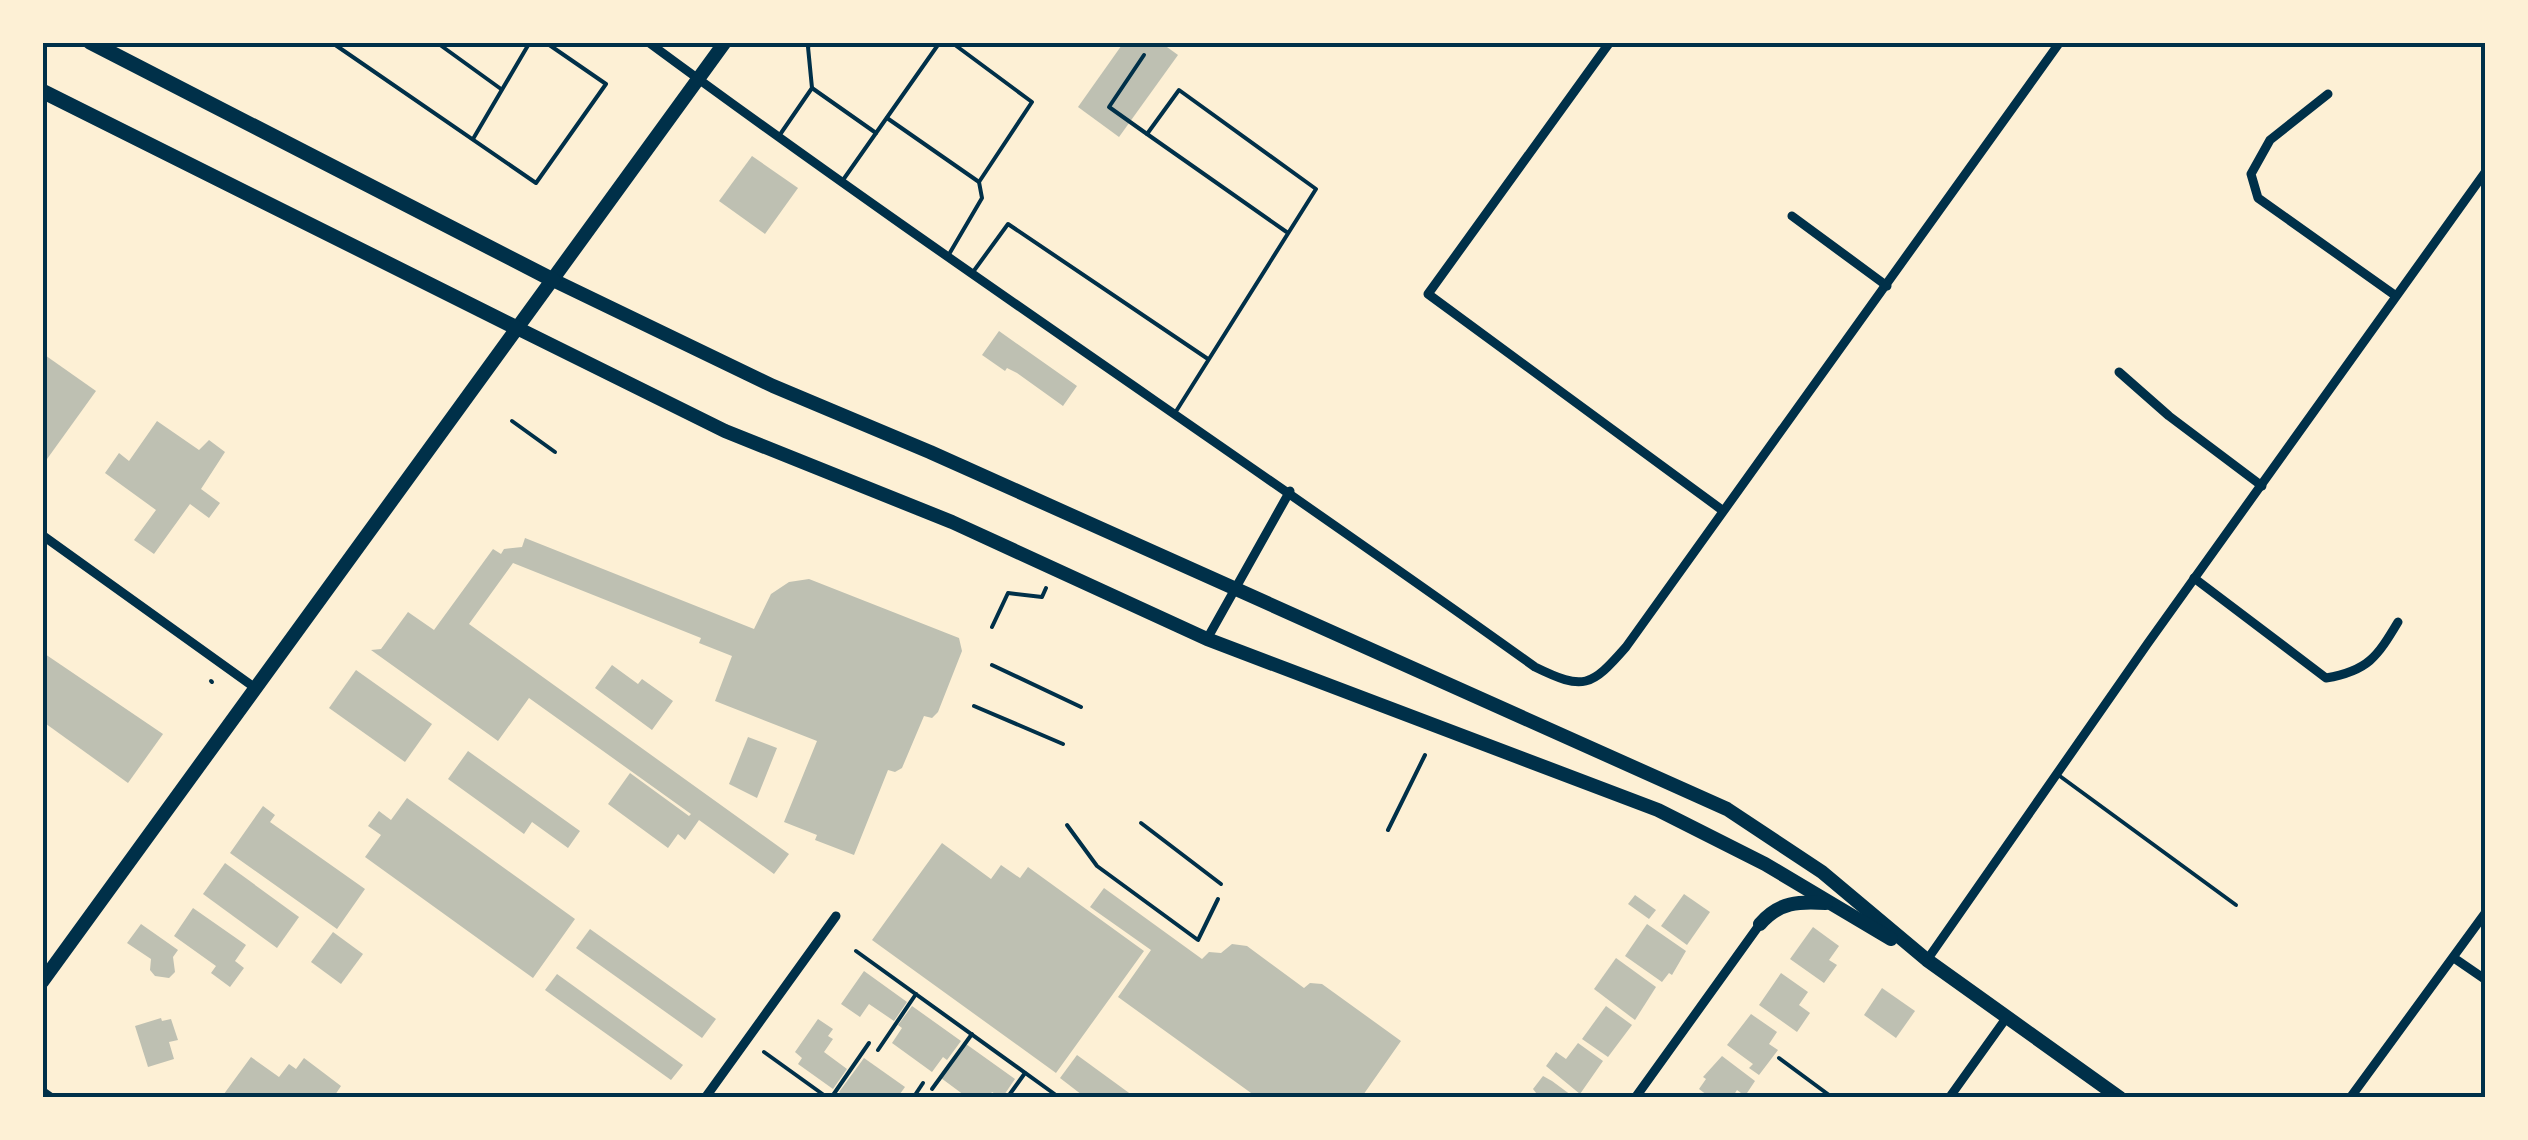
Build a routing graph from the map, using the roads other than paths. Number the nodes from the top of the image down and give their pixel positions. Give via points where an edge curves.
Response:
1 (90, 42) edge
2 (331, 42) edge
3 (436, 42) edge
4 (530, 42) edge
5 (545, 42) edge
6 (648, 42) edge
7 (725, 42) edge
8 (812, 42) edge
9 (940, 42) edge
10 (950, 42) edge
11 (1610, 42) edge
12 (2060, 42) edge
13 (1144, 55) dead end
14 (699, 79) junction
15 (812, 88) junction
16 (502, 90) junction
17 (42, 91) edge
18 (2328, 94) dead end
19 (887, 118) junction
20 (876, 133) junction
21 (1147, 134) junction
22 (778, 136) junction
23 (473, 139) junction
24 (2486, 171) edge
25 (844, 180) junction
26 (979, 182) junction
27 (1792, 216) dead end
28 (1288, 232) junction
29 (948, 256) junction
30 (972, 273) junction
31 (553, 280) junction
32 (1886, 286) junction
33 (2396, 296) junction
34 (519, 330) junction
35 (1208, 359) junction
36 (2119, 372) dead end
37 (1175, 412) junction
38 (2262, 486) junction
39 (1290, 491) junction
40 (1722, 510) junction
41 (42, 535) edge
42 (2194, 578) junction
43 (1234, 589) junction
44 (2398, 622) dead end
45 (1207, 638) junction
46 (992, 664) dead end
47 (254, 687) junction
48 (974, 706) dead end
49 (1082, 707) dead end
50 (1064, 744) dead end
51 (2057, 774) junction
52 (1141, 823) dead end
53 (1067, 825) dead end
54 (1221, 884) dead end
55 (1218, 899) dead end
56 (1831, 904) junction
57 (2236, 905) dead end
58 (2486, 912) edge
59 (836, 916) dead end
60 (1760, 924) joint
61 (2454, 958) junction
62 (1927, 960) junction
63 (2486, 980) edge
64 (42, 982) edge
65 (2007, 1016) junction
66 (42, 1093) edge
67 (49, 1098) edge
68 (705, 1098) edge
69 (1635, 1098) edge
70 (1949, 1098) edge
71 (2120, 1098) edge
72 (2350, 1098) edge

1 - 31 highway
2 - 23 lane
3 - 16 lane
4 - 16 lane
5 - 23 lane via 606,84 566,143 536,183
6 - 14 street
7 - 14 main road
8 - 15 lane
9 - 19 lane
10 - 26 lane via 1032,102
11 - 40 street via 1428,294
12 - 32 street
13 - 21 lane via 1110,107
14 - 22 street
14 - 31 main road
15 - 20 lane
15 - 22 lane
16 - 23 lane
17 - 34 highway
18 - 33 street via 2270,140 2251,174 2258,198
19 - 20 lane
19 - 26 lane
20 - 25 lane
21 - 28 lane
21 - 28 lane via 1180,90 1316,189
22 - 25 street
24 - 33 street
25 - 29 street
26 - 29 lane via 982,198
27 - 32 street
28 - 35 lane
29 - 30 street
30 - 35 lane via 1008,224
30 - 37 street
31 - 34 main road
31 - 43 main road via 773,386
32 - 40 street
33 - 38 street
34 - 45 main road via 725,431 952,522
34 - 47 main road
35 - 37 lane
36 - 38 street
37 - 39 street
38 - 42 street
39 - 40 street via 1565,682 1601,675
39 - 43 street
41 - 47 street
42 - 44 street via 2326,678 2356,673 2379,654
42 - 51 street
43 - 45 street
43 - 62 main road via 1726,809 1822,872
45 - 56 main road via 1658,810
46 - 49 lane
47 - 64 main road
48 - 50 lane
51 - 57 lane
51 - 62 street
52 - 54 lane
53 - 55 lane via 1097,866 1198,940
56 - 60 main road via 1794,902
56 - 62 main road
58 - 61 street
59 - 68 street
60 - 69 street
61 - 63 street
61 - 72 street
62 - 65 main road
65 - 70 street
65 - 71 main road
66 - 67 main road

